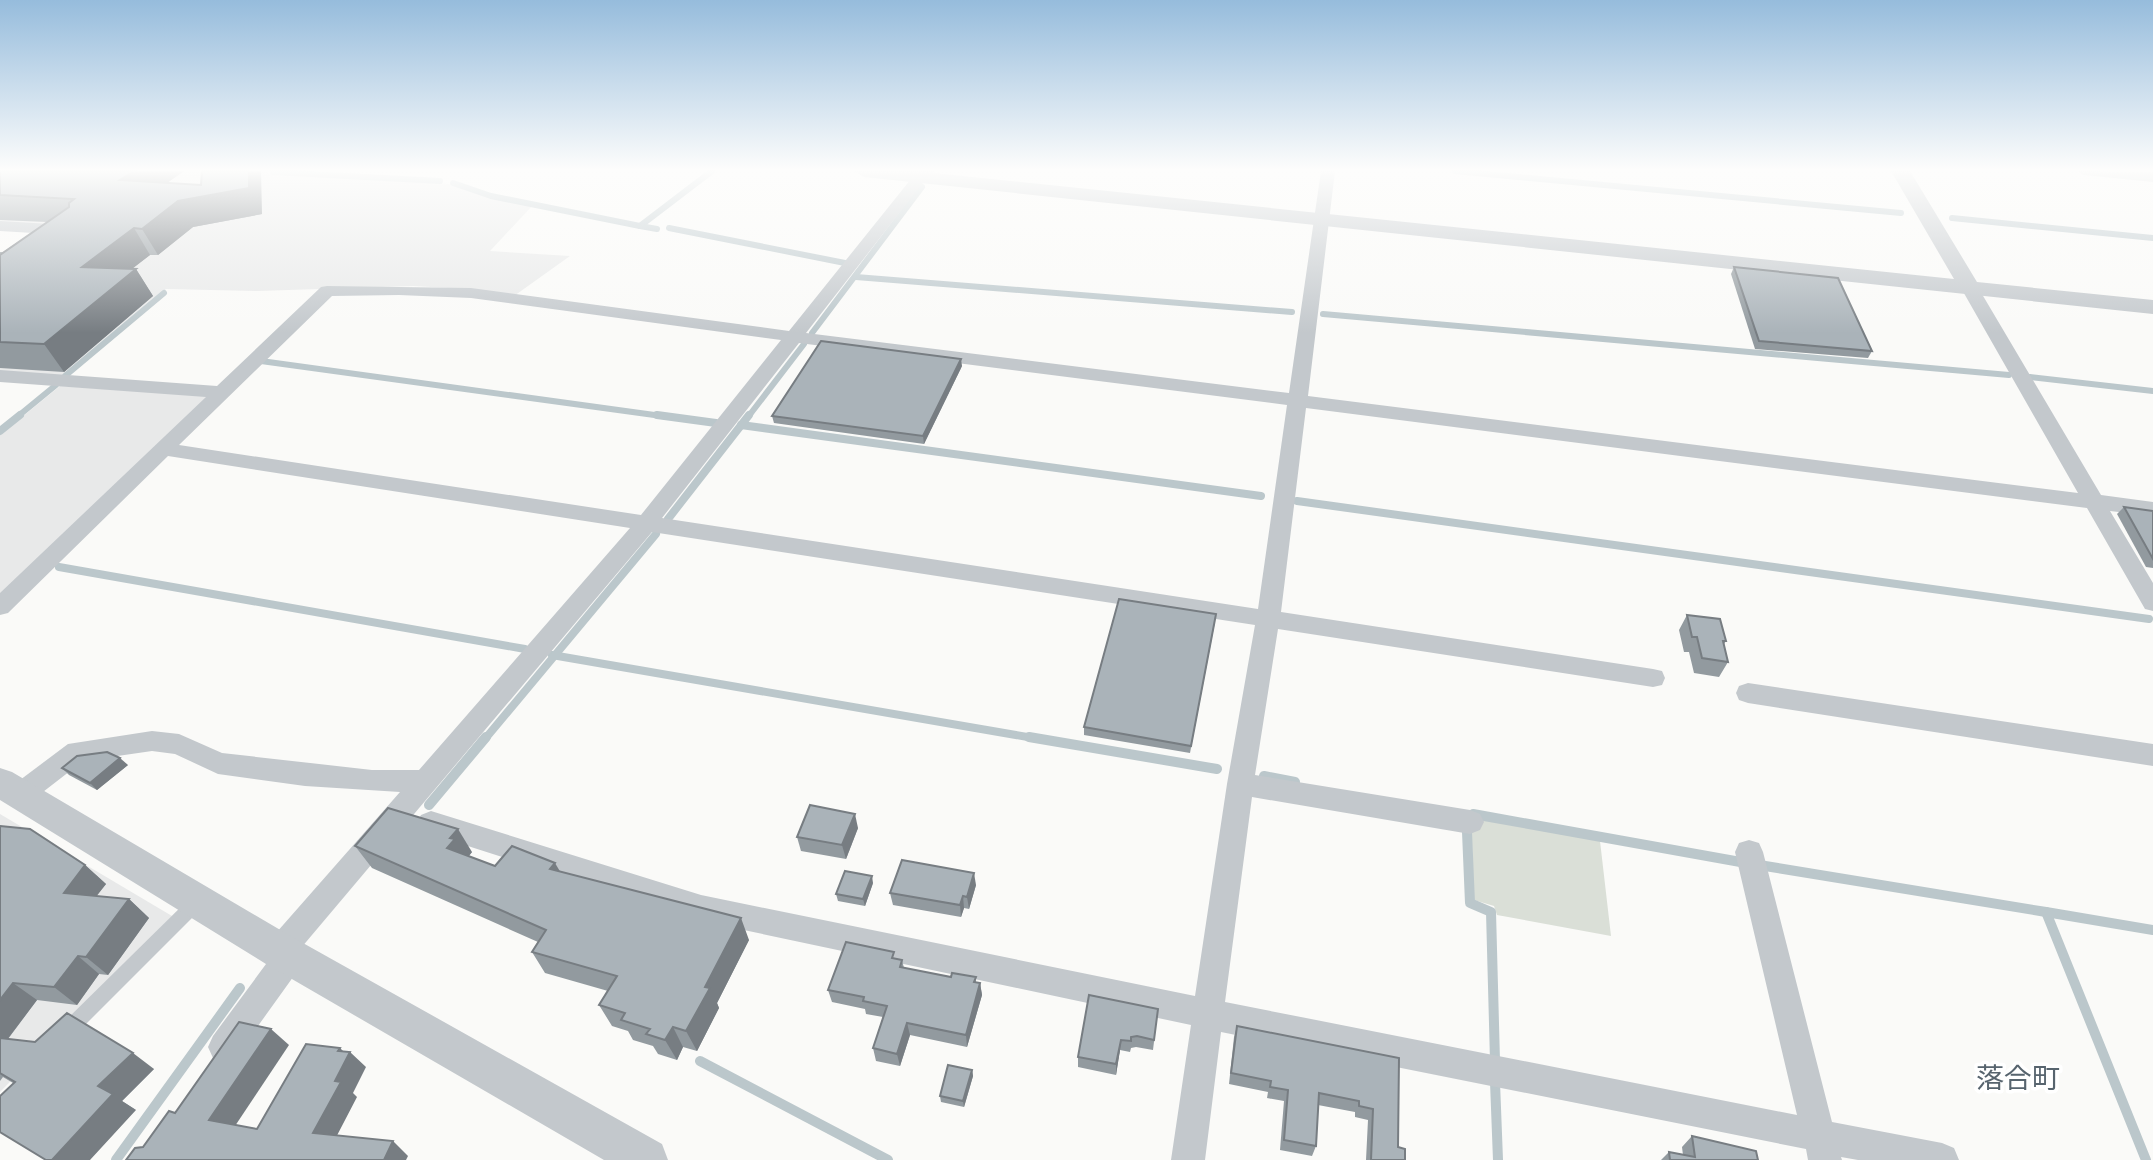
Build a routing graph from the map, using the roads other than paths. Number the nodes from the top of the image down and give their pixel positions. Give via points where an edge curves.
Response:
1 (885, 225) edge
2 (1320, 225) edge
3 (1361, 225) edge
4 (1933, 225) edge
5 (0, 226) edge
6 (54, 246) edge
7 (1970, 288) junction
8 (2153, 307) edge
9 (796, 337) junction
10 (0, 376) edge
11 (221, 392) junction
12 (1296, 400) junction
13 (162, 449) junction
14 (2092, 501) junction
15 (2153, 509) edge
16 (646, 524) junction
17 (2153, 603) edge
18 (0, 607) edge
19 (1268, 618) junction
20 (1653, 678) dead end
21 (1748, 693) dead end
22 (2153, 755) edge
23 (425, 781) junction
24 (1240, 784) junction
25 (10, 788) edge
26 (398, 812) junction
27 (1470, 822) dead end
28 (1752, 860) dead end
29 (198, 900) junction
30 (285, 954) junction
31 (1208, 1014) junction
32 (53, 1044) edge
33 (204, 1074) edge
34 (1822, 1147) edge
35 (646, 1160) edge
36 (1188, 1160) edge
37 (1942, 1160) edge

1 - 9 street
2 - 12 street
3 - 7 street
4 - 7 street
5 - 6 street via 76,231
7 - 8 street
7 - 14 street
9 - 11 street via 471,293 327,291
9 - 12 street
9 - 16 street
10 - 11 street
11 - 13 street
12 - 14 street
12 - 19 street
13 - 16 street
13 - 18 street
14 - 15 street
14 - 17 street
16 - 19 street
16 - 23 street
19 - 20 street
19 - 24 street
21 - 22 street
23 - 25 street via 372,781 218,763 179,744 152,741 78,751
23 - 26 street
24 - 27 street
24 - 31 street
25 - 29 street
26 - 30 street
26 - 31 street via 701,908
28 - 34 street
29 - 30 street
29 - 32 lane
30 - 33 street
30 - 35 street
31 - 34 street
31 - 36 street
34 - 37 street

